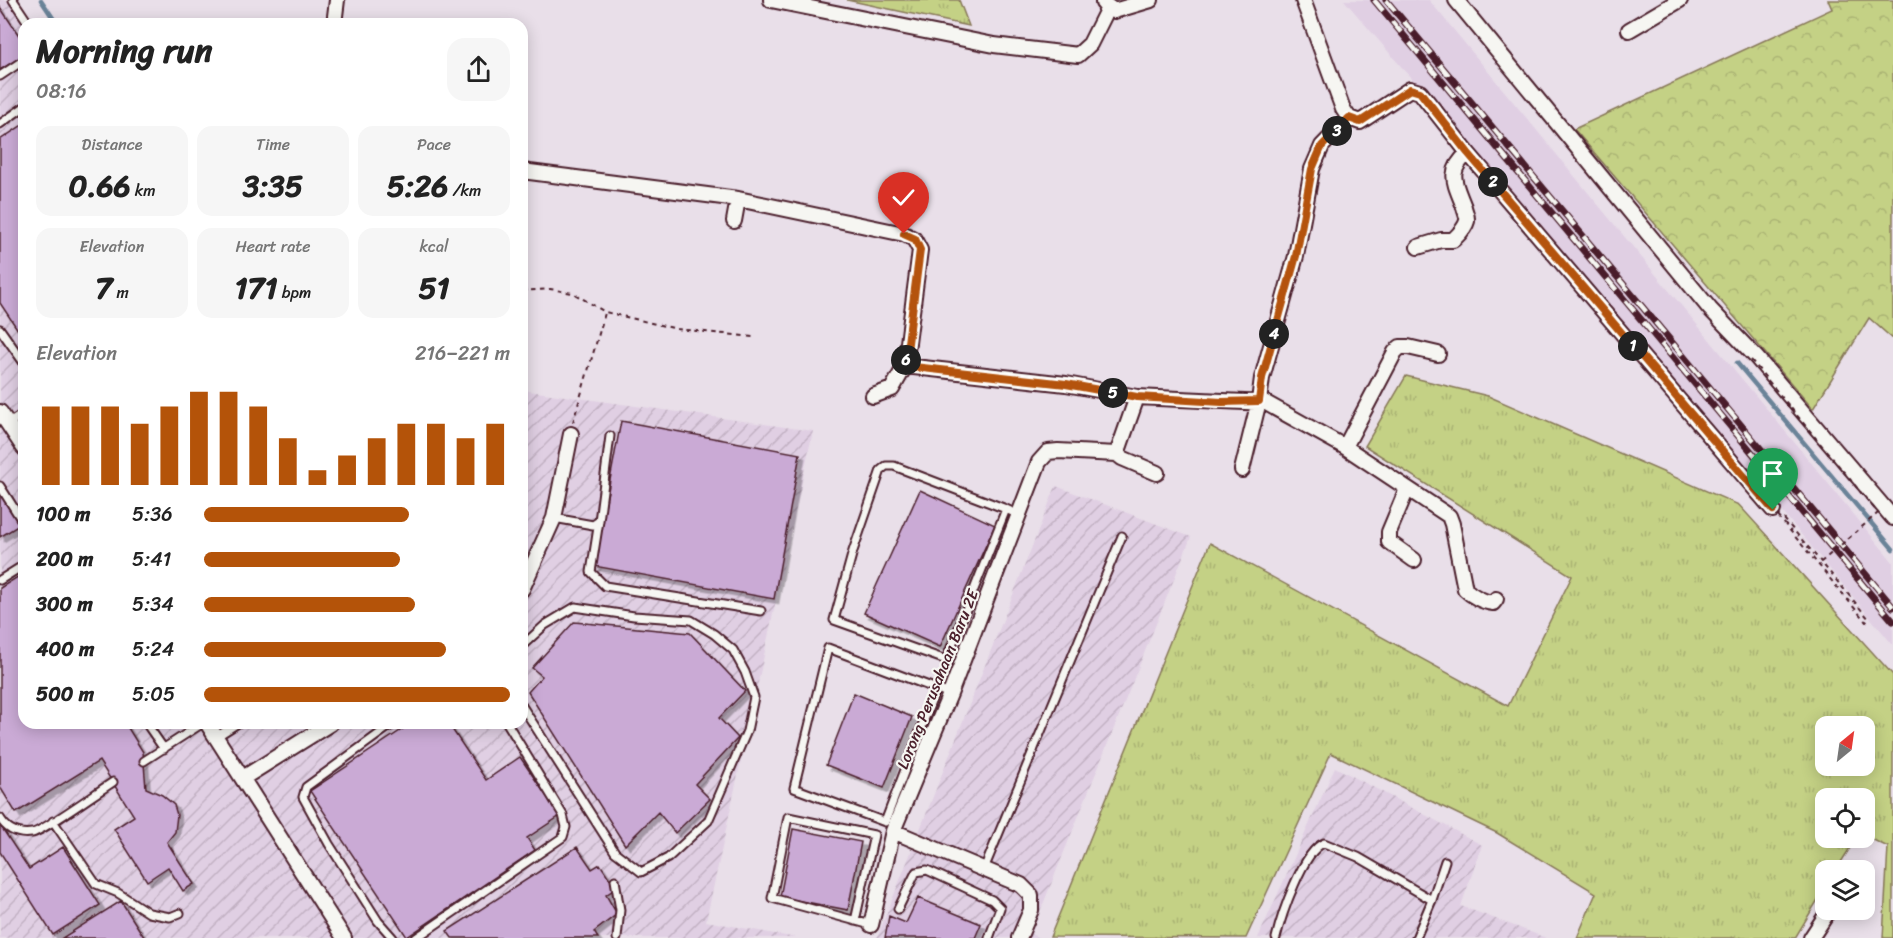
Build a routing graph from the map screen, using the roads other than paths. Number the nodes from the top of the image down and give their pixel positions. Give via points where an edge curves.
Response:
1 (13, 0) edge
2 (337, 0) edge
3 (771, 0) edge
4 (1151, 0) edge
5 (1303, 0) edge
6 (1456, 0) edge
7 (1680, 0) edge
8 (1106, 4) edge
9 (26, 18) edge
10 (335, 18) edge
11 (1629, 30) dead end
12 (18, 64) edge
13 (0, 76) edge
14 (18, 111) edge
15 (1349, 118) junction
16 (0, 124) edge
17 (1468, 153) junction
18 (528, 172) edge
19 (738, 199) junction
20 (734, 220) dead end
21 (1418, 247) dead end
22 (0, 328) edge
23 (18, 354) edge
24 (1438, 354) dead end
25 (905, 366) junction
26 (873, 396) dead end
27 (1137, 397) junction
28 (1259, 401) junction
29 (0, 412) edge
30 (18, 417) edge
31 (8, 424) junction
32 (571, 434) road end
33 (610, 436) dead end
34 (18, 439) edge
35 (1345, 447) junction
36 (1118, 454) junction
37 (1242, 470) dead end
38 (1157, 473) dead end
39 (0, 486) edge
40 (1407, 489) junction
41 (1773, 510) road end
42 (1012, 512) junction
43 (18, 514) edge
44 (554, 518) junction
45 (1893, 518) edge
46 (599, 521) junction
47 (1122, 536) dead end
48 (1414, 560) dead end
49 (18, 569) edge
50 (528, 576) edge
51 (0, 580) edge
52 (1496, 599) dead end
53 (761, 611) dead end
54 (528, 641) edge
55 (936, 689) junction
56 (950, 694) junction
57 (528, 715) edge
58 (150, 729) edge
59 (196, 729) edge
60 (210, 729) edge
61 (228, 729) edge
62 (321, 729) edge
63 (386, 729) edge
64 (511, 729) edge
65 (216, 736) junction
66 (164, 749) junction
67 (144, 761) dead end
68 (243, 778) junction
69 (113, 782) dead end
70 (0, 818) edge
71 (53, 821) junction
72 (893, 831) junction
73 (1445, 861) dead end
74 (984, 869) junction
75 (615, 880) dead end
76 (1432, 900) junction
77 (898, 909) dead end
78 (180, 913) dead end
79 (1823, 920) edge
80 (855, 921) junction
81 (871, 925) joint
82 (344, 938) edge
83 (393, 938) edge
84 (416, 938) edge
85 (617, 938) edge
86 (989, 938) edge
87 (1019, 938) edge
88 (1276, 938) edge
89 (1416, 938) edge
90 (1811, 938) edge

1 - 9 lane
2 - 10 street
3 - 8 street via 994,45 1078,56 1090,44
4 - 8 street via 1114,10
5 - 15 street
6 - 45 street via 1710,309
7 - 11 street
12 - 13 lane
14 - 16 lane
15 - 17 street via 1360,122 1415,89
15 - 28 street via 1322,146 1312,169 1296,256
17 - 21 street via 1453,172 1467,216 1464,229 1453,240
17 - 41 street
18 - 19 street
19 - 20 street
19 - 25 street via 915,239 920,250
22 - 23 lane
24 - 35 street via 1408,347 1395,352
25 - 26 street via 892,389
25 - 27 street via 1066,384
27 - 28 street
27 - 36 street
28 - 35 street
28 - 37 street
29 - 31 street
30 - 31 lane
31 - 34 street
32 - 44 street
33 - 46 lane
35 - 40 street
36 - 38 street
36 - 42 street, Lorong Perusahaan Baru 2E via 1048,452
39 - 43 lane
40 - 48 street via 1387,539
40 - 52 street via 1449,516 1465,589 1489,603
42 - 42 lane via 946,660 834,620 853,551 881,470 886,466
42 - 56 street, Lorong Perusahaan Baru 2E
44 - 46 lane via 593,525
44 - 50 street
46 - 53 lane via 591,572 604,586
47 - 74 lane
49 - 51 lane
54 - 57 lane via 575,607 691,620 733,650 754,697 747,731 708,821 668,858 640,872 615,852
55 - 55 lane via 885,822 794,788 828,648
55 - 56 lane
56 - 72 street, Lorong Perusahaan Baru 2E
58 - 66 lane
59 - 66 lane
60 - 65 street
61 - 65 lane
62 - 68 street
63 - 83 lane via 306,787 303,797 378,921
64 - 84 lane via 563,815 563,837
65 - 68 street
66 - 67 lane
68 - 82 street
69 - 71 lane
70 - 71 lane via 14,833 34,833
71 - 78 lane via 96,884 149,913 170,917
72 - 74 street
72 - 81 street, Lorong Perusahaan Baru 2E
73 - 76 lane
74 - 87 street via 1021,885 1031,896 1031,910
75 - 85 lane via 621,910
76 - 88 lane via 1358,857 1324,843 1317,845 1303,867
76 - 89 lane
77 - 86 lane via 916,872 927,870 992,900 1000,908
79 - 90 street
80 - 80 lane via 874,835 788,817 772,898
80 - 81 lane

